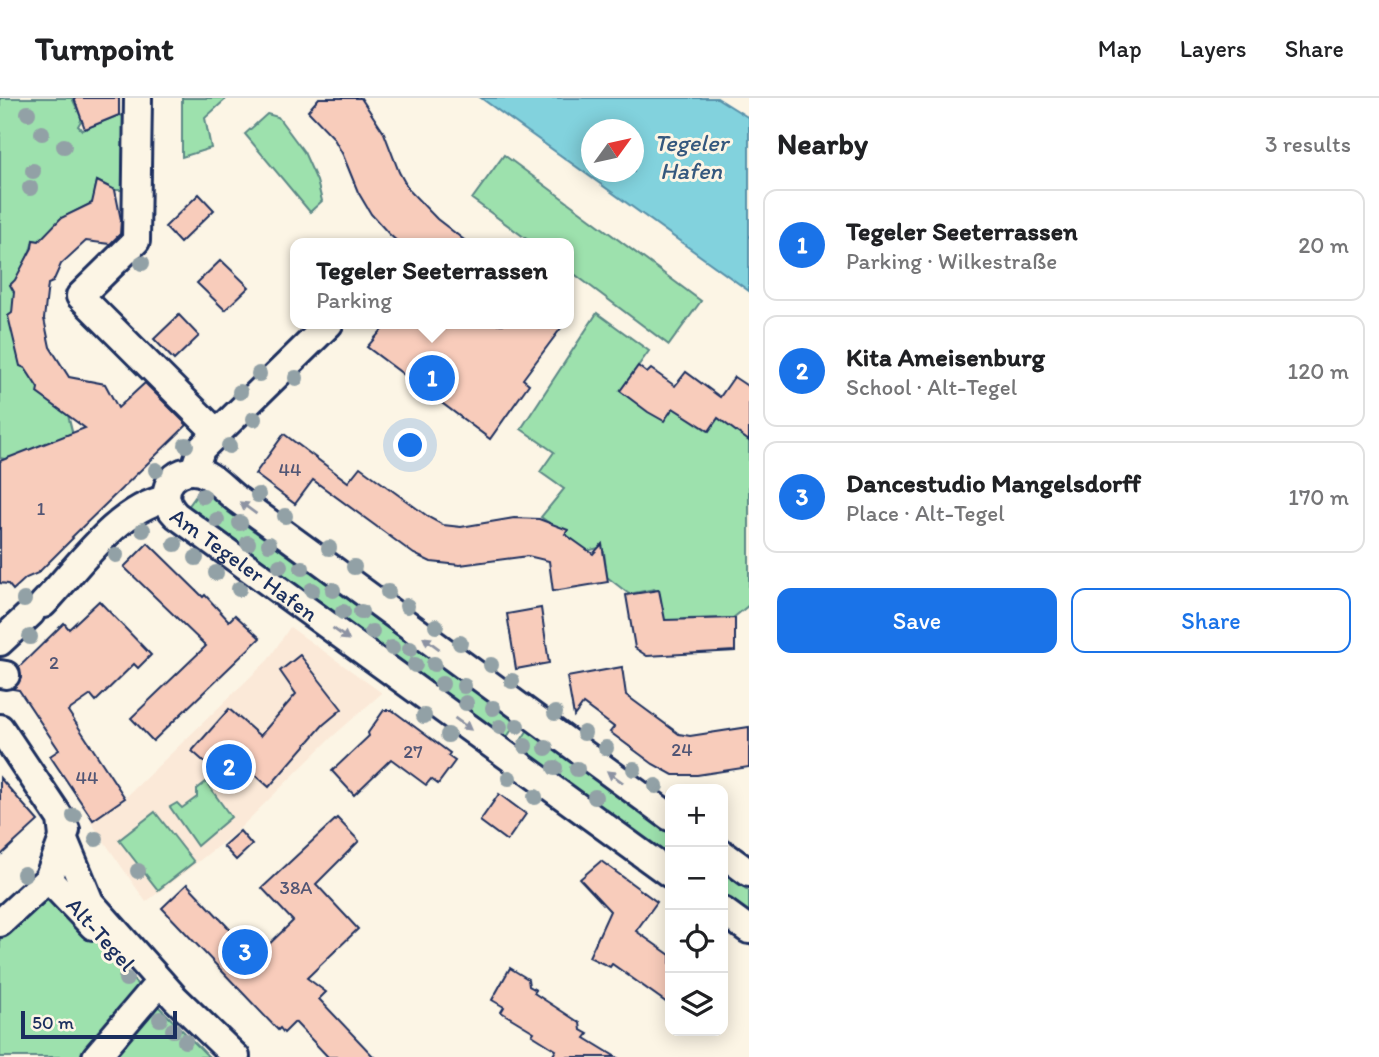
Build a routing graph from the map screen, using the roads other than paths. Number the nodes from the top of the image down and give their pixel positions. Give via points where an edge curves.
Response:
1 (138, 98) edge
2 (324, 329) edge
3 (217, 433) junction
4 (194, 471) junction
5 (166, 499) junction
6 (0, 642) edge
7 (0, 707) edge
8 (0, 728) edge
9 (665, 813) edge
10 (63, 837) junction
11 (728, 858) edge
12 (665, 870) edge
13 (749, 873) edge
14 (48, 879) junction
15 (728, 915) edge
16 (0, 923) edge
17 (749, 930) edge
18 (152, 991) junction
19 (96, 1057) edge
20 (219, 1057) edge
21 (236, 1057) edge

1 - 3 street via 136,241 80,296
2 - 3 street
3 - 4 street via 201,449
4 - 5 street, Am Tegeler Hafen via 170,482
9 -> 4 street, Am Tegeler Hafen via 207,474
5 - 6 street via 151,502 113,529
5 -> 12 street, Am Tegeler Hafen via 176,515
7 - 10 street, Alt-Tegel via 71,814
8 - 10 street via 61,819
10 - 14 street, Alt-Tegel
10 - 21 street via 90,902 174,998
11 - 13 street
14 - 16 street, Alt-Tegel
14 - 18 street, Alt-Tegel
15 - 17 street
18 - 19 street, Alt-Tegel
18 - 20 street, Alt-Tegel

